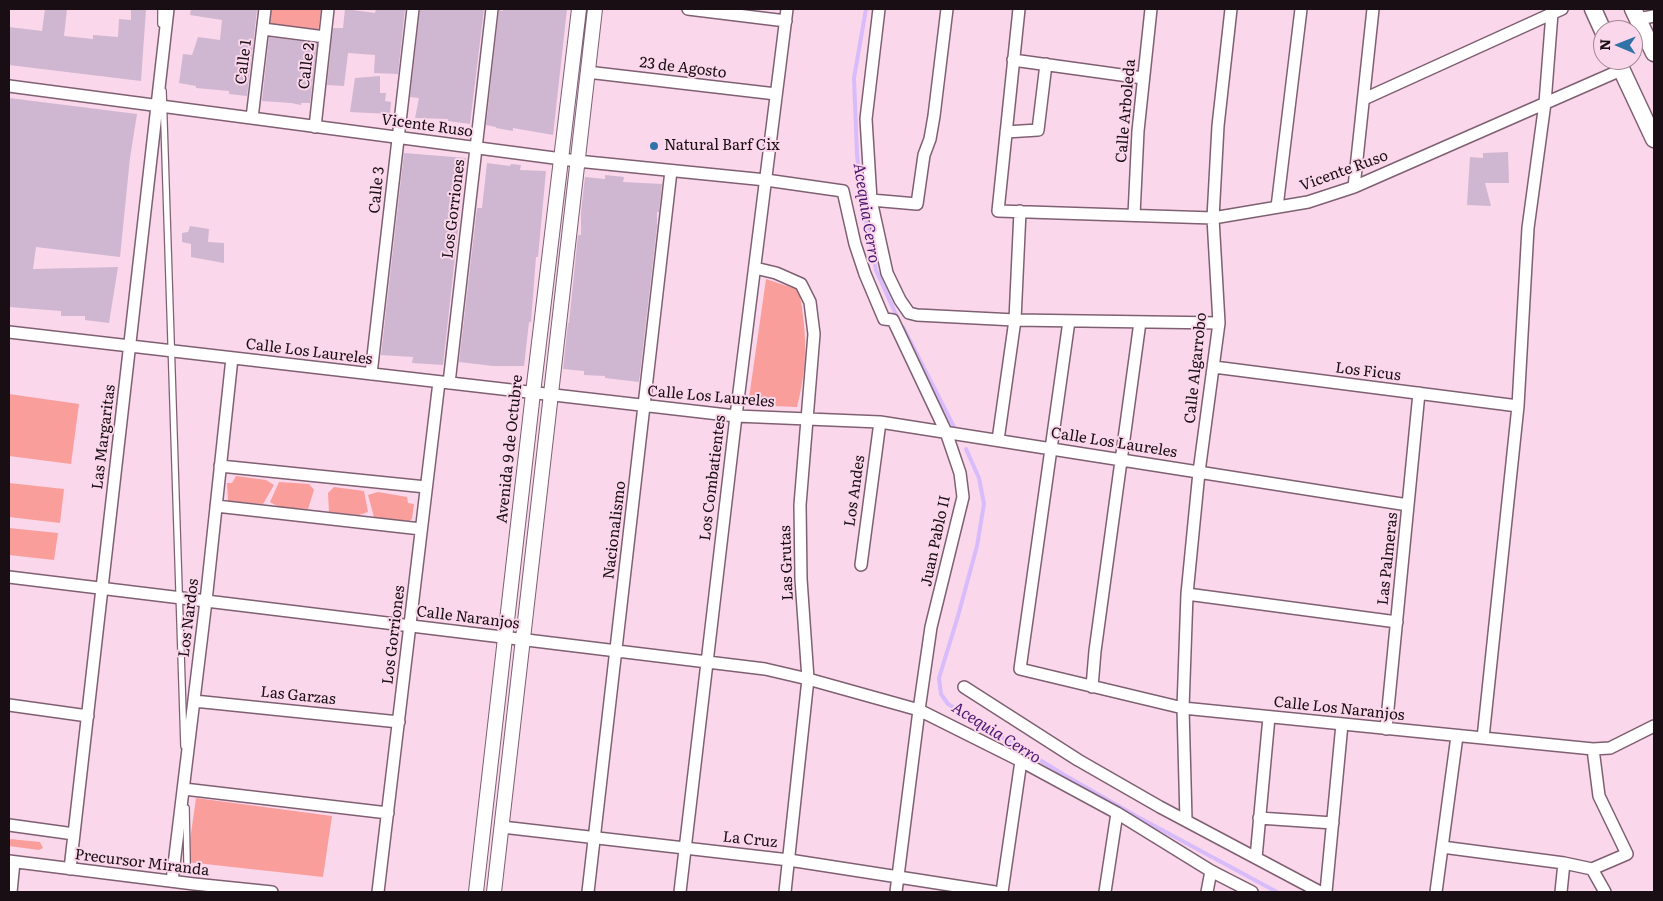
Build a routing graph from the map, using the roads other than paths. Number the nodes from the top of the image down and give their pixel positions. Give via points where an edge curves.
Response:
1 (161, 9) edge
2 (168, 9) edge
3 (265, 9) edge
4 (328, 9) edge
5 (413, 9) edge
6 (492, 9) edge
7 (579, 9) edge
8 (595, 9) edge
9 (688, 9) edge
10 (787, 9) edge
11 (879, 9) edge
12 (947, 9) edge
13 (1018, 9) edge
14 (1150, 9) edge
15 (1231, 9) edge
16 (1301, 9) edge
17 (1373, 9) edge
18 (1557, 11) edge
19 (1636, 14) edge
20 (1654, 16) edge
21 (786, 21) junction
22 (263, 29) junction
23 (325, 37) junction
24 (1654, 53) edge
25 (1013, 60) junction
26 (1046, 64) junction
27 (1609, 70) edge
28 (1621, 70) edge
29 (587, 72) junction
30 (1143, 78) junction
31 (9, 86) edge
32 (776, 94) junction
33 (1364, 99) junction
34 (1545, 102) junction
35 (157, 106) junction
36 (252, 118) junction
37 (315, 127) junction
38 (1006, 132) junction
39 (398, 138) junction
40 (1654, 139) edge
41 (476, 148) junction
42 (560, 159) junction
43 (576, 161) junction
44 (671, 171) junction
45 (766, 180) junction
46 (1354, 187) junction
47 (843, 191) joint
48 (871, 200) junction
49 (1277, 207) junction
50 (1020, 211) junction
51 (1134, 215) junction
52 (1213, 218) junction
53 (754, 268) junction
54 (1016, 320) junction
55 (1069, 321) junction
56 (1140, 322) junction
57 (1219, 323) junction
58 (9, 332) edge
59 (129, 346) junction
60 (232, 358) junction
61 (1214, 367) junction
62 (371, 374) junction
63 (444, 382) junction
64 (533, 392) junction
65 (1419, 393) junction
66 (550, 395) junction
67 (645, 406) junction
68 (1518, 406) junction
69 (736, 416) junction
70 (808, 419) junction
71 (880, 422) junction
72 (955, 433) junction
73 (998, 440) junction
74 (1051, 448) junction
75 (1121, 459) junction
76 (220, 466) junction
77 (1199, 472) junction
78 (426, 487) junction
79 (1408, 505) junction
80 (216, 506) junction
81 (422, 529) junction
82 (861, 565) dead end
83 (9, 577) edge
84 (102, 588) junction
85 (1187, 594) junction
86 (206, 601) junction
87 (1396, 622) junction
88 (410, 626) junction
89 (506, 637) junction
90 (523, 639) junction
91 (617, 651) junction
92 (707, 662) junction
93 (808, 679) junction
94 (964, 687) dead end
95 (1092, 687) junction
96 (194, 701) junction
97 (9, 705) edge
98 (1183, 708) junction
99 (918, 710) junction
100 (88, 716) junction
101 (1269, 717) junction
102 (399, 722) junction
103 (1342, 724) junction
104 (1654, 726) edge
105 (1386, 728) junction
106 (1456, 736) junction
107 (1483, 738) junction
108 (1593, 749) junction
109 (1020, 761) junction
110 (184, 789) junction
111 (388, 813) junction
112 (1117, 813) junction
113 (1258, 818) junction
114 (1186, 820) junction
115 (1333, 824) junction
116 (9, 825) edge
117 (502, 826) junction
118 (74, 834) junction
119 (593, 837) junction
120 (1442, 847) junction
121 (685, 849) junction
122 (1256, 858) junction
123 (789, 860) junction
124 (12, 861) edge
125 (187, 862) dead end
126 (1564, 863) junction
127 (70, 869) junction
128 (1592, 869) junction
129 (1211, 871) junction
130 (898, 877) junction
131 (172, 881) junction
132 (193, 888) edge
133 (11, 892) edge
134 (272, 892) edge
135 (378, 892) edge
136 (476, 892) edge
137 (494, 892) edge
138 (588, 892) edge
139 (680, 892) edge
140 (785, 892) edge
141 (896, 892) edge
142 (995, 892) edge
143 (1002, 892) edge
144 (1105, 892) edge
145 (1207, 892) edge
146 (1252, 892) edge
147 (1320, 892) edge
148 (1326, 892) edge
149 (1436, 892) edge
150 (1560, 892) edge
151 (1605, 892) edge

1 - 125 lane
2 - 35 street, Las Margaritas
3 - 22 street, Calle 1
4 - 23 street, Calle 2
5 - 39 street, Calle 3
6 - 41 street, Los Gorriones
7 - 42 street, Avenida 9 de Octubre
8 - 29 street
9 - 21 street
10 - 21 street, Los Combatientes
11 - 48 street via 866,119
12 - 48 street via 934,116 924,155 918,204
13 - 25 street
14 - 30 street, Calle Arboleda
15 - 52 street, Calle Algarrobo via 1218,126
16 - 49 street
17 - 33 street
18 - 33 street
18 - 34 street
19 - 20 street
19 - 24 main road
21 - 32 street, Los Combatientes
22 - 23 street
22 - 36 street, Calle 1
23 - 37 street, Calle 2
25 - 26 street
25 - 38 street
26 - 30 street
26 - 38 street via 1038,130
27 - 34 street, Vicente Ruso
28 - 40 main road
29 - 32 street, 23 de Agosto
29 - 43 street
30 - 51 street, Calle Arboleda
31 - 35 street, Vicente Ruso
32 - 45 street, Los Combatientes
33 - 46 street
34 - 46 street, Vicente Ruso
34 - 68 street via 1528,228
35 - 36 street, Vicente Ruso
35 - 59 street, Las Margaritas
36 - 37 street, Vicente Ruso
37 - 39 street, Vicente Ruso
38 - 50 street, Vicente Ruso via 998,210
39 - 41 street, Vicente Ruso
39 - 62 street, Calle 3
41 - 42 street, Vicente Ruso
41 - 63 street, Los Gorriones
42 - 43 street, Vicente Ruso
42 - 64 street, Avenida 9 de Octubre
43 - 44 street, Vicente Ruso
43 - 66 street
44 - 45 street, Vicente Ruso
44 - 67 street, Nacionalismo
45 - 47 street, Vicente Ruso
45 - 53 street, Los Combatientes
46 - 49 street, Vicente Ruso via 1308,202
47 - 72 street, Juan Pablo II via 855,244 884,319 892,320
48 - 54 street via 887,273 909,313
49 - 52 street, Vicente Ruso
50 - 51 street, Vicente Ruso
50 - 54 street
51 - 52 street, Vicente Ruso
52 - 57 street, Calle Algarrobo
53 - 69 street, Los Combatientes
53 - 70 street, Las Grutas via 801,284 810,302 814,334
54 - 55 street
54 - 73 street
55 - 56 street
55 - 74 street
56 - 57 street
56 - 75 street
57 - 61 street, Calle Algarrobo
58 - 59 street, Calle Los Laureles
59 - 60 street, Calle Los Laureles
59 - 84 street, Las Margaritas
60 - 62 street, Calle Los Laureles
60 - 76 street, Los Nardos
61 - 65 street, Los Ficus
61 - 77 street, Calle Algarrobo
62 - 63 street, Calle Los Laureles
63 - 64 street, Calle Los Laureles
63 - 78 street, Los Gorriones
64 - 66 street, Calle Los Laureles
64 - 89 street, Avenida 9 de Octubre
65 - 68 street, Los Ficus
65 - 79 street, Las Palmeras
66 - 67 street, Calle Los Laureles
66 - 90 street
67 - 69 street, Calle Los Laureles
67 - 91 street, Nacionalismo
68 - 107 street
69 - 70 street, Calle Los Laureles
69 - 92 street, Los Combatientes
70 - 71 street, Calle Los Laureles
70 - 93 street, Las Grutas via 800,505
71 - 72 street, Calle Los Laureles
71 - 82 street, Los Andes
72 - 73 street, Calle Los Laureles
72 - 99 street, Juan Pablo II via 963,497 931,627
73 - 74 street, Calle Los Laureles
74 - 75 street, Calle Los Laureles
74 - 95 street, Calle Los Naranjos via 1020,669
75 - 77 street, Calle Los Laureles
75 - 95 street
76 - 78 street
76 - 80 street, Los Nardos
77 - 79 street, Calle Los Laureles
77 - 85 street, Calle Algarrobo
78 - 81 street, Los Gorriones
79 - 87 street, Las Palmeras
80 - 81 street
80 - 86 street, Los Nardos
81 - 88 street, Los Gorriones
83 - 84 street, Calle Naranjos
84 - 86 street, Calle Naranjos
84 - 100 street, Las Margaritas
85 - 87 street
85 - 98 street, Calle Algarrobo
86 - 88 street, Calle Naranjos
86 - 96 street, Los Nardos
87 - 105 street, Las Palmeras
88 - 89 street, Calle Naranjos
88 - 102 street, Los Gorriones
89 - 90 street, Calle Naranjos
89 - 136 street, Avenida 9 de Octubre
90 - 91 street, Calle Naranjos
90 - 117 street
91 - 92 street, Calle Naranjos
91 - 119 street, Nacionalismo
92 - 93 street, Calle Naranjos via 765,669
92 - 121 street, Los Combatientes
93 - 99 street, Calle Naranjos
93 - 123 street, Las Grutas
94 - 114 street via 1078,760
95 - 98 street, Calle Los Naranjos
96 - 102 street, Las Garzas
96 - 110 street, Los Nardos
97 - 100 street
98 - 101 street, Calle Los Naranjos
98 - 114 street, Calle Algarrobo
99 - 109 street
99 - 130 street, Juan Pablo II
100 - 118 street, Las Margaritas
101 - 103 street, Calle Los Naranjos
101 - 113 street
102 - 111 street, Los Gorriones
103 - 105 street, Calle Los Naranjos
103 - 115 street
104 - 108 street, Calle Los Naranjos via 1610,748
105 - 106 street, Calle Los Naranjos
106 - 107 street, Calle Los Naranjos
106 - 120 street
107 - 108 street, Calle Los Naranjos
108 - 128 street via 1599,796 1627,854
109 - 112 street
109 - 143 street
110 - 111 street
110 - 131 street, Los Nardos
111 - 135 street, Los Gorriones
112 - 129 street
112 - 144 street
113 - 115 street
113 - 122 street
114 - 122 street
115 - 148 street
116 - 118 street, Precursor Miranda
117 - 119 street, La Cruz
117 - 137 street
118 - 127 street, Las Margaritas
119 - 121 street, La Cruz
119 - 138 street, Nacionalismo
120 - 126 street
120 - 149 street
121 - 123 street, La Cruz
121 - 139 street, Los Combatientes
122 - 147 street
123 - 130 street, La Cruz
123 - 140 street, Las Grutas
124 - 127 street, Precursor Miranda
124 - 133 street
126 - 128 street
126 - 150 street
127 - 131 street, Precursor Miranda
128 - 151 street
129 - 145 street
129 - 146 street
130 - 141 street, Juan Pablo II
130 - 142 street, La Cruz
131 - 132 street, Precursor Miranda
132 - 134 street, Precursor Miranda

